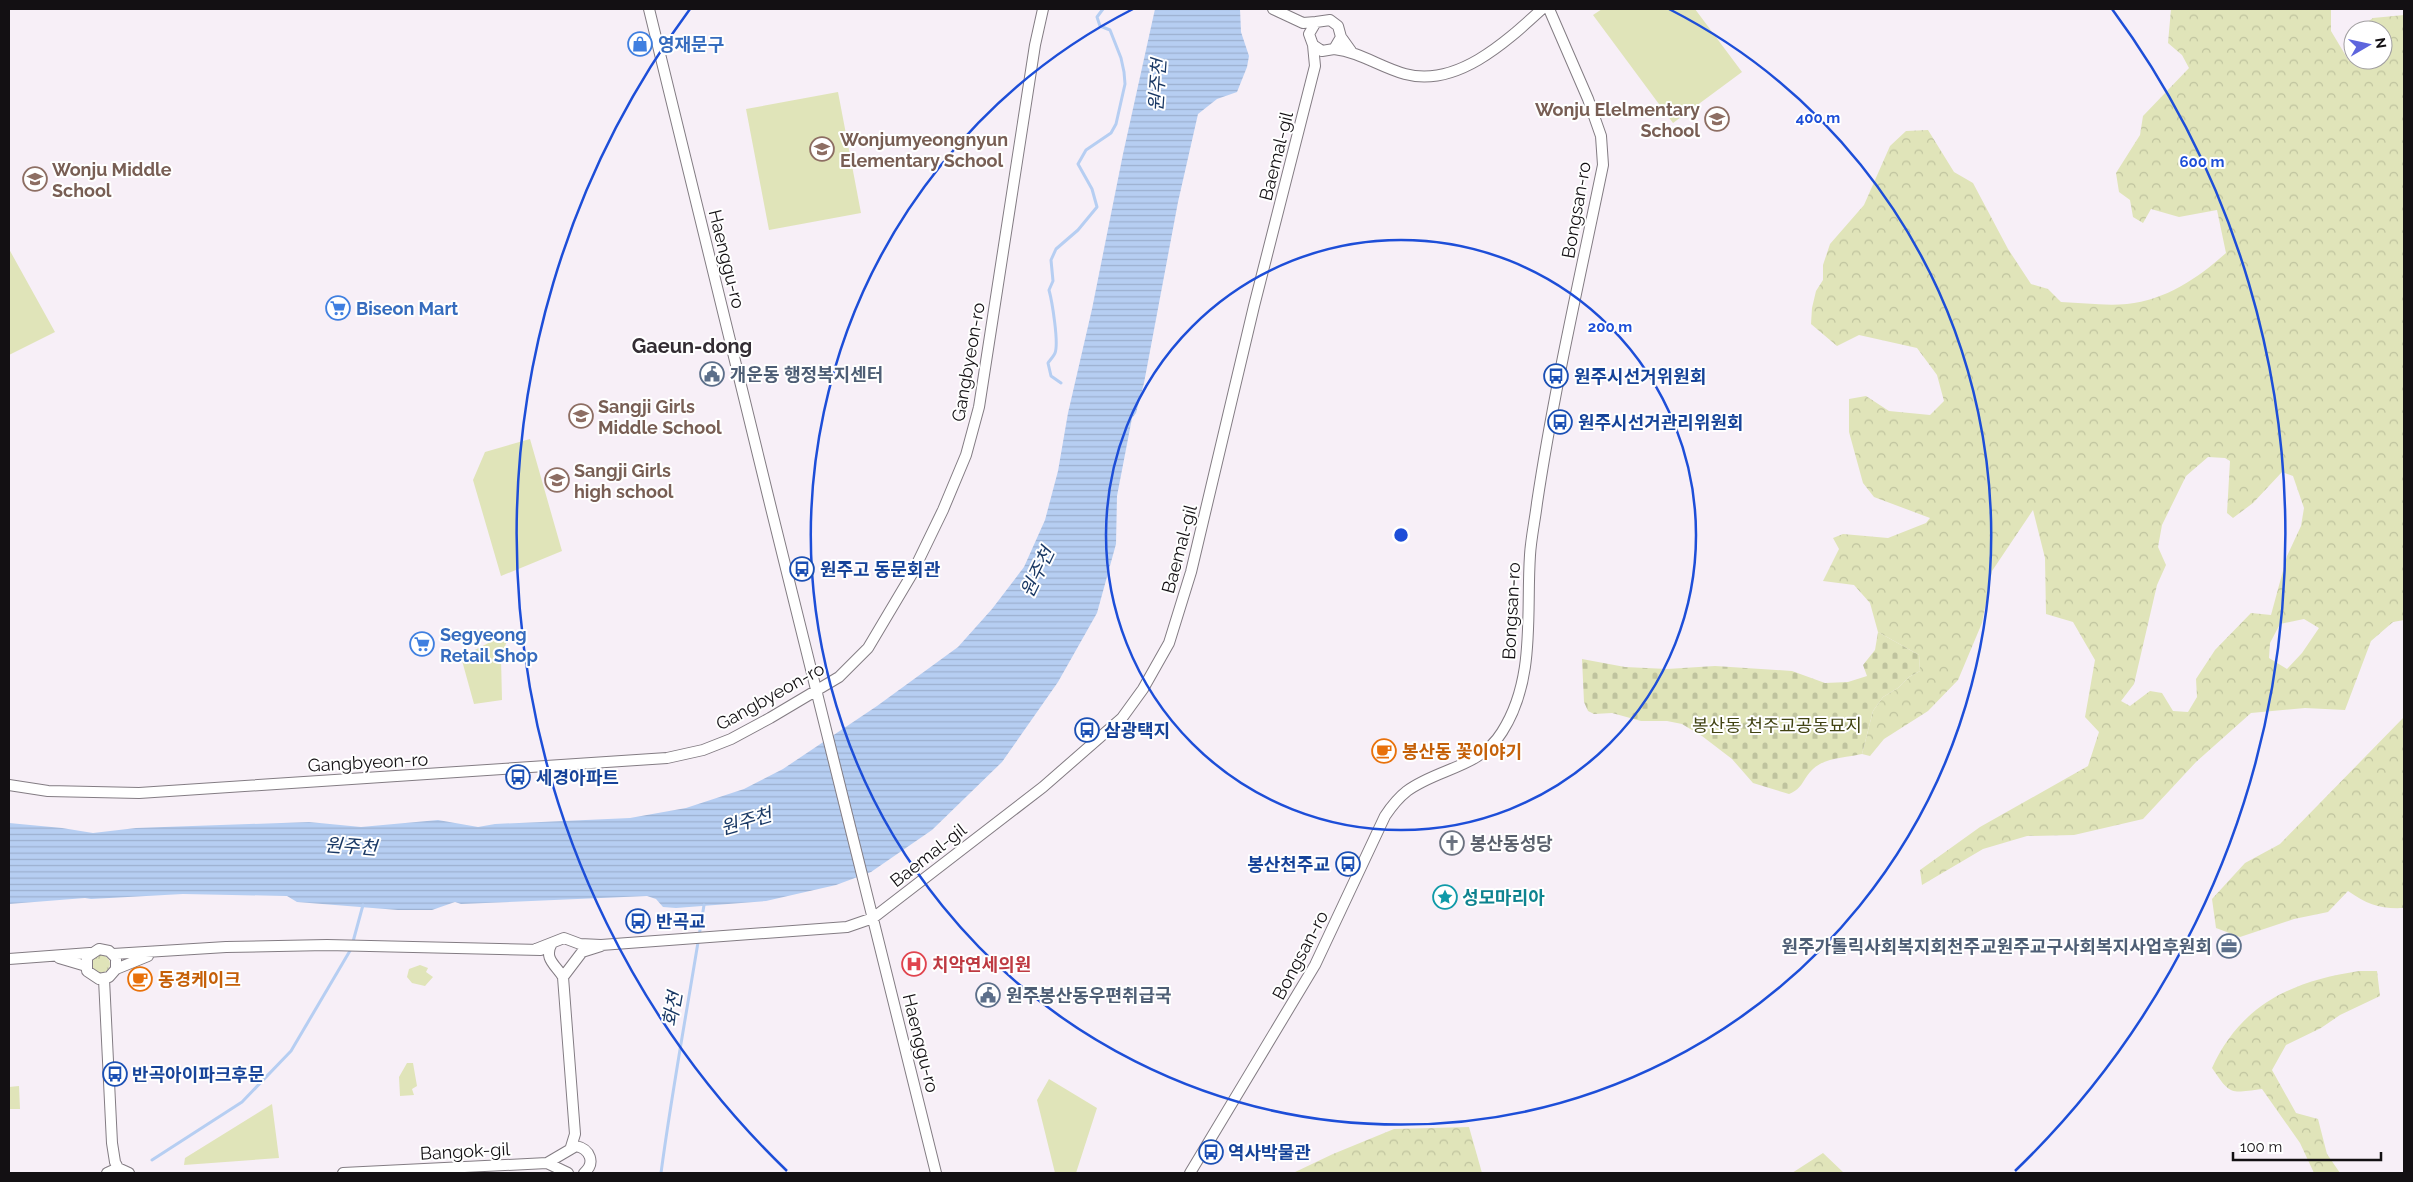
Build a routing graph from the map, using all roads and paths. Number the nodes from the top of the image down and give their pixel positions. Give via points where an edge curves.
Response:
1 (649, 9) edge
2 (1043, 9) edge
3 (1273, 9) edge
4 (1542, 9) edge
5 (1549, 9) edge
6 (1316, 22) junction
7 (1303, 23) junction
8 (1310, 34) junction
9 (1341, 37) junction
10 (1312, 45) junction
11 (1330, 50) junction
12 (1351, 51) junction
13 (1315, 66) junction
14 (818, 691) junction
15 (9, 785) edge
16 (873, 918) junction
17 (569, 939) junction
18 (601, 945) junction
19 (550, 947) junction
20 (156, 952) junction
21 (90, 953) junction
22 (112, 954) junction
23 (56, 956) junction
24 (9, 959) edge
25 (575, 962) junction
26 (86, 966) junction
27 (556, 966) junction
28 (116, 969) junction
29 (563, 978) junction
30 (104, 979) junction
31 (572, 1149) junction
32 (547, 1163) junction
33 (111, 1171) edge
34 (567, 1172) edge
35 (129, 1173) edge
36 (343, 1173) edge
37 (584, 1173) edge
38 (936, 1173) edge
39 (1190, 1173) edge

1 - 14 street, Haenggu-ro
2 - 14 street, Gangbyeon-ro via 979,407 966,455 928,542 886,620 868,648 839,677
3 - 7 street
4 - 12 street via 1490,51 1464,67 1442,75 1423,78 1406,74
5 - 39 street, Bongsan-ro via 1601,136 1603,165 1538,494 1530,554 1527,653 1518,694 1503,732 1491,748 1468,763 1407,791 1385,816 1315,965
6 - 7 street
6 - 8 street
6 - 9 street via 1334,23
7 - 8 street
8 - 10 street
9 - 11 street
9 - 12 street
10 - 11 street via 1316,49
10 - 13 street
11 - 12 street
11 - 13 street
13 - 16 street, Baemal-gil via 1191,572 1169,642 1143,689 1122,718 1042,787
14 - 15 street, Gangbyeon-ro via 731,739 703,750 667,758 139,793 48,791
14 - 16 street, Haenggu-ro
16 - 18 street via 847,928
16 - 38 street, Haenggu-ro
17 - 18 street via 580,944
17 - 19 street via 559,938
17 - 25 street via 576,946
18 - 25 street via 582,952
19 - 20 street via 226,946
19 - 27 street via 549,959
20 - 22 street
20 - 28 street
21 - 22 street via 104,949
21 - 23 street
21 - 26 street
22 - 28 street via 116,958
23 - 24 street
23 - 26 street
25 - 27 street via 565,968
25 - 29 street
26 - 30 street via 90,975
27 - 29 street
28 - 30 street
29 - 31 street via 575,1134
30 - 33 street via 115,1162
31 - 32 street
31 - 34 street via 562,1162
31 - 37 street via 588,1152 590,1167
32 - 34 street
32 - 36 street, Bangok-gil
33 - 35 street

